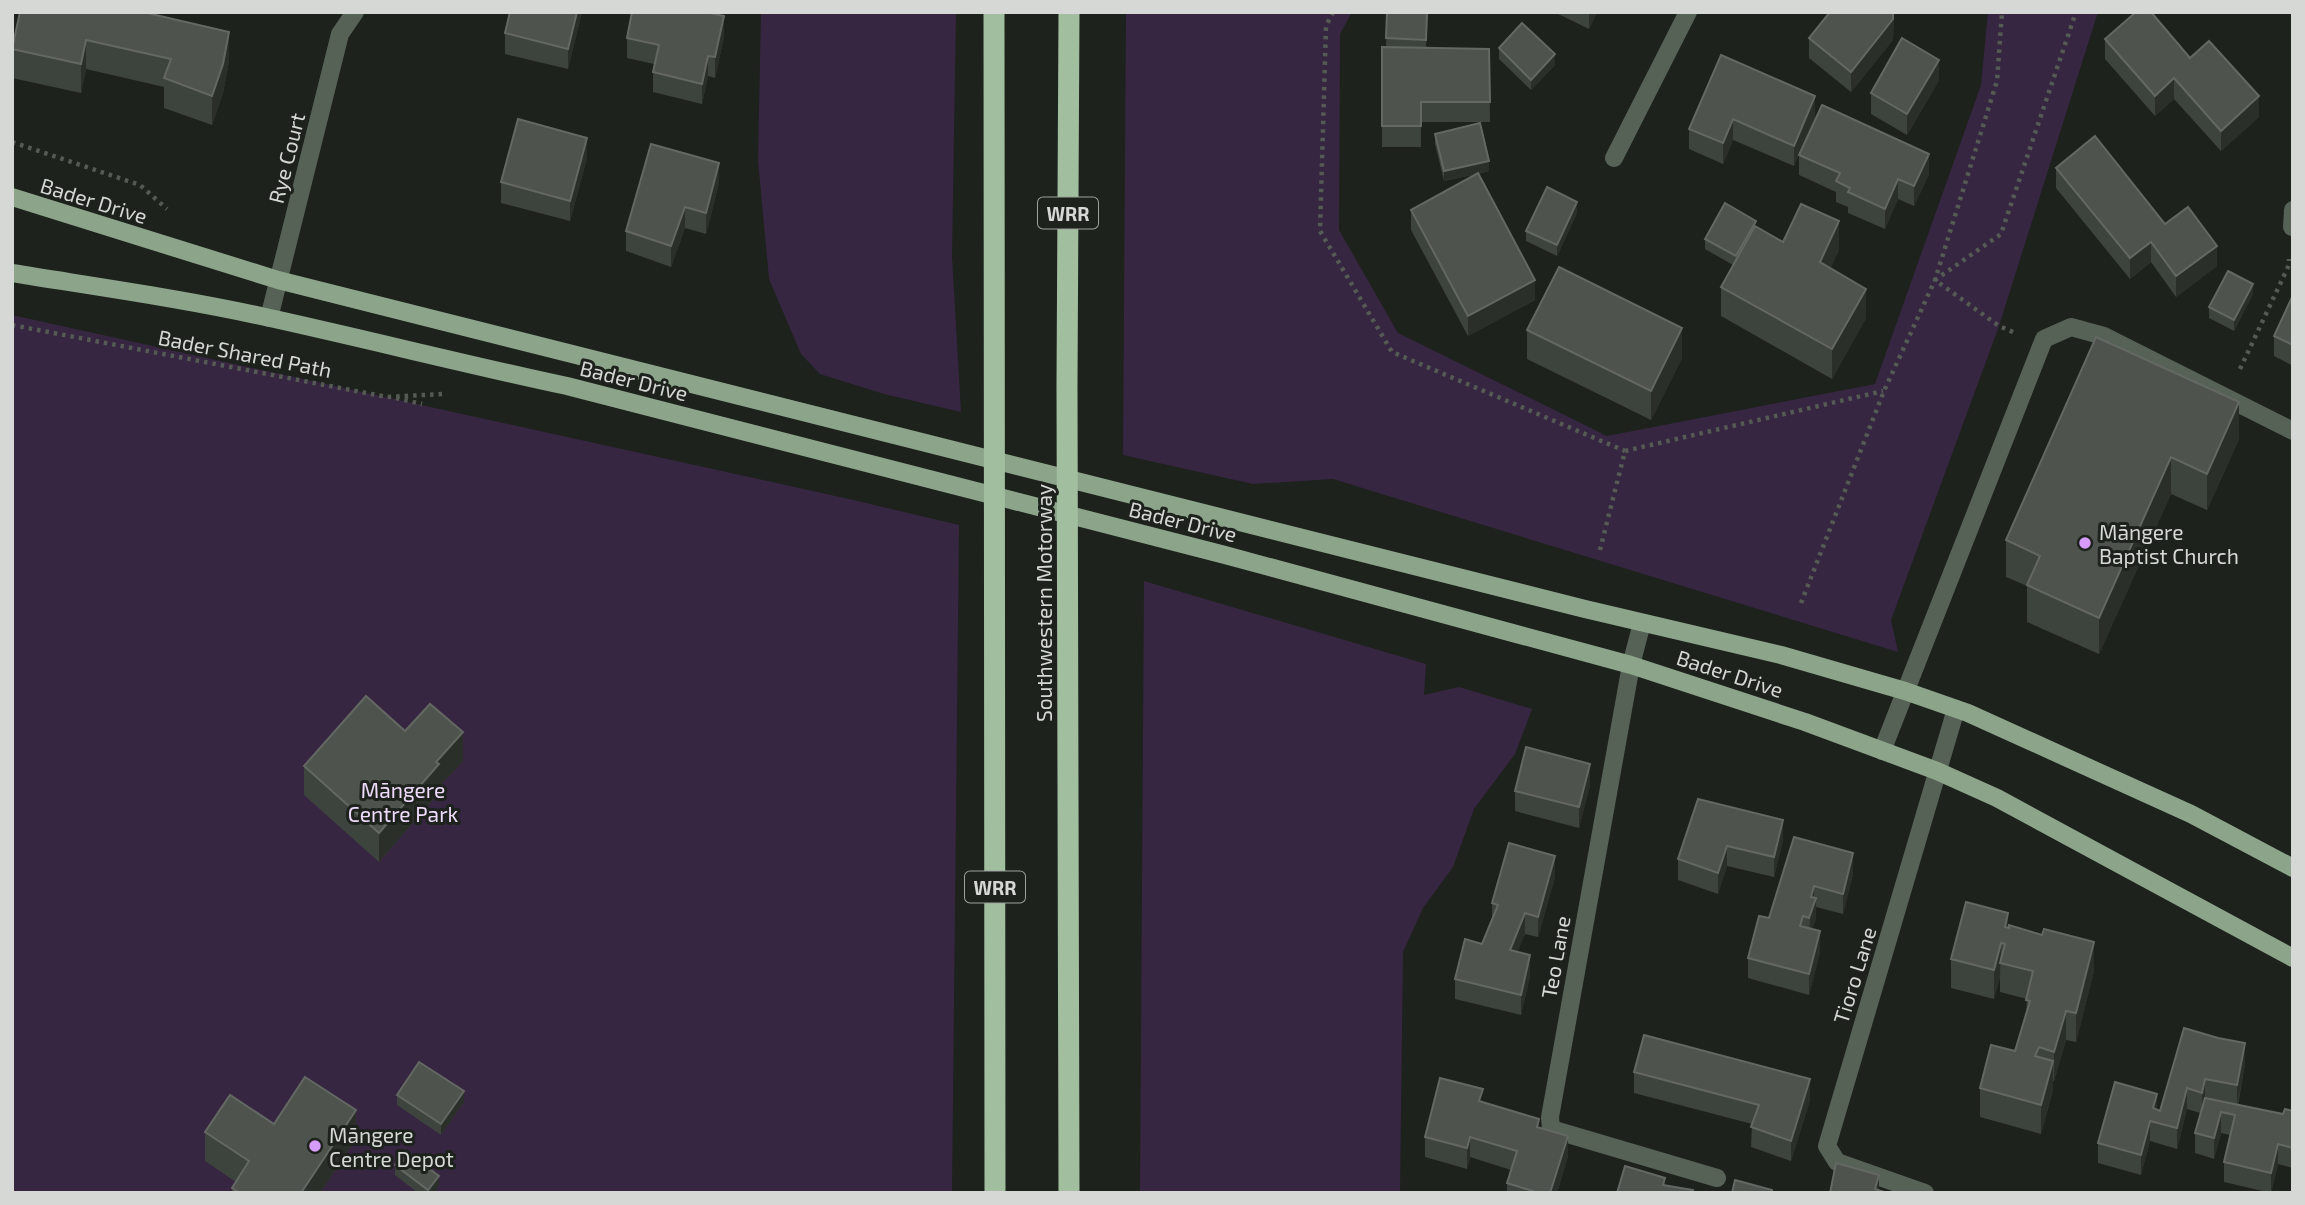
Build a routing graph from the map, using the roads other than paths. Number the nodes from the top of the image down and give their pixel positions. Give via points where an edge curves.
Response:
1 (355, 12) edge
2 (994, 12) edge
3 (1069, 12) edge
4 (1688, 12) edge
5 (1614, 158) dead end
6 (12, 197) edge
7 (2293, 211) edge
8 (2292, 227) edge
9 (12, 274) edge
10 (278, 280) junction
11 (270, 318) junction
12 (2293, 431) edge
13 (1643, 623) junction
14 (1632, 665) junction
15 (1905, 691) junction
16 (1956, 709) junction
17 (1882, 751) junction
18 (1937, 771) junction
19 (2293, 868) edge
20 (2293, 958) edge
21 (1717, 1178) dead end
22 (1070, 1190) edge
23 (995, 1193) edge
24 (1925, 1193) edge

1 - 10 street, Rye Court via 340,34
2 - 23 highway, WRR
3 - 22 highway, Southwestern Motorway / WRR
4 - 5 street
6 - 10 main road, Bader Drive
7 - 8 street
9 - 11 main road, Bader Drive
10 - 11 street, Rye Court
10 - 13 main road, Bader Drive
11 - 14 main road, Bader Drive via 567,386
12 - 15 street via 2104,336 2071,327 2044,339
13 - 14 street, Teo Lane
13 - 15 main road, Bader Drive via 1781,655
14 - 17 main road, Bader Drive
14 - 21 street, Teo Lane via 1551,1129
15 - 16 main road, Bader Drive
15 - 17 street
16 - 18 street, Tioro Lane
16 - 19 main road, Bader Drive via 2191,814
17 - 18 main road, Bader Drive
18 - 20 main road, Bader Drive via 2063,832
18 - 24 street, Tioro Lane via 1827,1146 1837,1162

